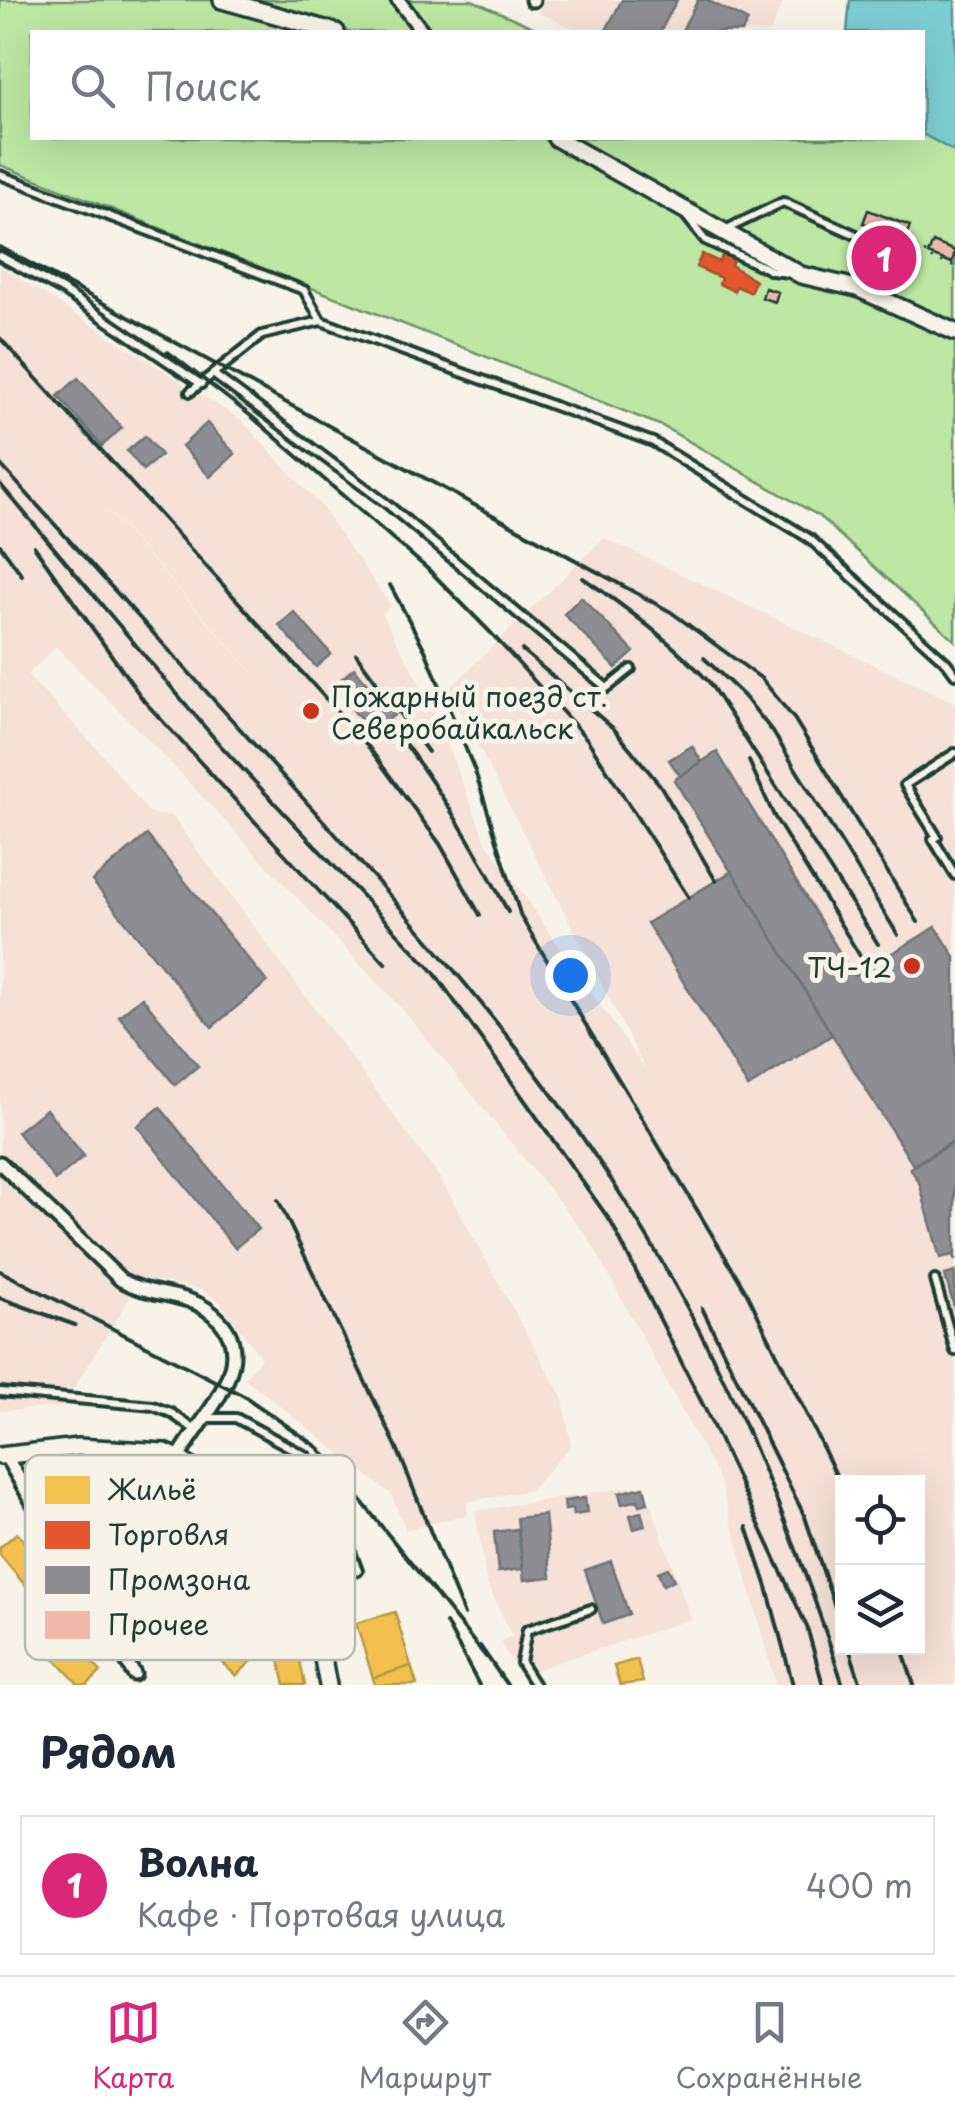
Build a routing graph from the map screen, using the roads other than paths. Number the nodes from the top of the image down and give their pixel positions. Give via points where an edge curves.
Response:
1 (222, 0) edge
2 (398, 0) edge
3 (329, 30) edge
4 (421, 30) edge
5 (560, 140) edge
6 (0, 176) edge
7 (682, 210) junction
8 (722, 232) junction
9 (856, 235) road end
10 (0, 256) edge
11 (800, 275) junction
12 (321, 321) junction
13 (955, 332) edge
14 (213, 374) junction
15 (200, 384) junction
16 (190, 392) dead end
17 (631, 668) dead end
18 (955, 674) edge
19 (955, 752) edge
20 (955, 875) edge
21 (0, 1163) edge
22 (935, 1280) dead end
23 (955, 1351) edge
24 (0, 1392) edge
25 (203, 1418) junction
26 (194, 1430) junction
27 (172, 1455) edge
28 (180, 1455) edge
29 (304, 1455) edge
30 (2, 1456) edge
31 (25, 1494) edge
32 (355, 1563) edge
33 (358, 1571) dead end
34 (591, 1609) dead end
35 (126, 1660) edge
36 (323, 1660) edge
37 (134, 1674) dead end
38 (328, 1685) edge
39 (535, 1685) edge

1 - 3 main road
2 - 4 street
5 - 7 main road
6 - 12 lane via 304,290
7 - 8 main road
7 - 11 lane via 705,240 772,272
8 - 9 lane via 784,202
8 - 11 main road
10 - 15 lane
11 - 13 main road via 857,288
12 - 14 lane via 262,335
12 - 18 lane via 653,442 810,539
14 - 15 lane
14 - 17 lane via 387,504 607,688
15 - 16 lane
19 - 20 lane via 905,785
21 - 25 street via 121,1280 190,1300 230,1332 233,1362
22 - 23 lane
24 - 26 lane via 153,1406
25 - 26 street
25 - 29 lane via 236,1418
26 - 28 street
27 - 30 main road via 78,1448
30 - 31 street
32 - 33 lane
34 - 39 lane via 527,1630 521,1664
35 - 37 street
36 - 38 main road

